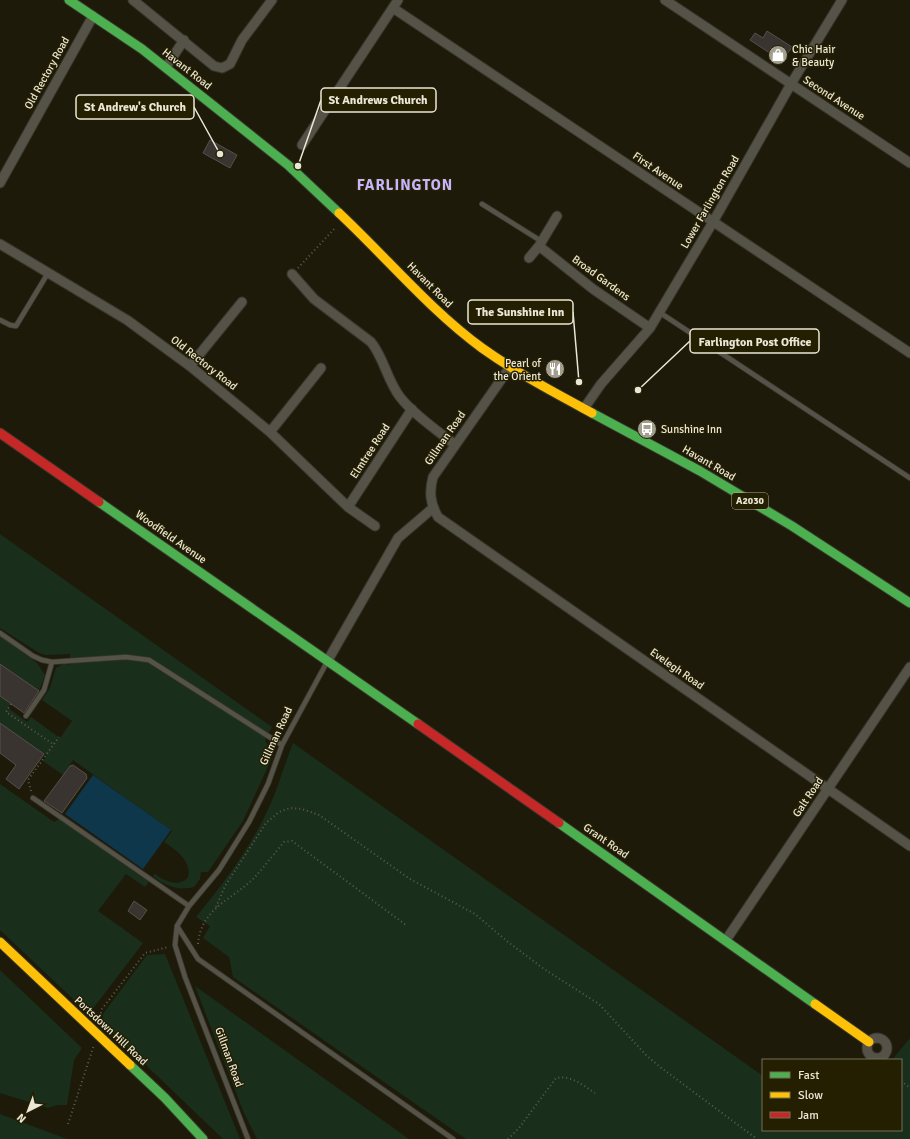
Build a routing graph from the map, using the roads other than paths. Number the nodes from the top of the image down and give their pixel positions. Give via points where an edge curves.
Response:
1 (69, 0) edge
2 (133, 0) edge
3 (272, 0) edge
4 (398, 0) edge
5 (665, 0) edge
6 (842, 0) edge
7 (393, 8) junction
8 (93, 16) junction
9 (184, 40) junction
10 (166, 67) junction
11 (791, 84) junction
12 (302, 145) dead end
13 (910, 163) edge
14 (0, 183) edge
15 (482, 204) dead end
16 (557, 216) dead end
17 (713, 222) junction
18 (0, 244) edge
19 (540, 244) junction
20 (529, 258) dead end
21 (48, 273) junction
22 (292, 274) road end
23 (242, 302) dead end
24 (659, 312) junction
25 (0, 320) edge
26 (650, 328) junction
27 (910, 353) edge
28 (190, 366) junction
29 (510, 367) junction
30 (321, 368) dead end
31 (585, 407) junction
32 (412, 410) junction
33 (270, 432) junction
34 (0, 434) edge
35 (454, 444) junction
36 (910, 478) edge
37 (348, 507) junction
38 (433, 508) junction
39 (374, 526) dead end
40 (910, 603) edge
41 (0, 633) edge
42 (328, 660) junction
43 (52, 662) junction
44 (910, 667) edge
45 (26, 716) dead end
46 (282, 745) junction
47 (828, 789) junction
48 (33, 798) road end
49 (910, 846) edge
50 (189, 906) junction
51 (177, 926) junction
52 (726, 940) junction
53 (0, 942) edge
54 (869, 1042) junction
55 (888, 1057) edge
56 (203, 1139) edge
57 (248, 1139) edge
58 (453, 1139) edge

1 - 8 main road, Havant Road / A2030
2 - 9 street
3 - 9 street via 242,40 230,64 222,68 214,66
4 - 7 street
5 - 11 street, Second Avenue
6 - 11 street, Lower Farlington Road
7 - 12 street
7 - 17 street, First Avenue
8 - 10 main road, Havant Road / A2030
8 - 14 street, Old Rectory Road
9 - 10 street
10 - 29 main road, Havant Road / A2030 via 288,165 364,236 436,309 482,348
11 - 13 street, Second Avenue
11 - 17 street, Lower Farlington Road
15 - 19 lane
16 - 19 street
17 - 24 street, Lower Farlington Road
17 - 27 street, First Avenue
18 - 21 street, Old Rectory Road
19 - 20 street
19 - 26 street, Broad Gardens via 593,289
21 - 25 lane via 16,326
21 - 28 street, Old Rectory Road via 127,320
22 - 32 street via 314,299 371,342 378,351 399,396
23 - 28 street
24 - 26 street, Lower Farlington Road
24 - 36 lane
26 - 31 street, Lower Farlington Road via 601,384
28 - 33 street, Old Rectory Road
29 - 31 main road, Havant Road / A2030
29 - 35 street, Gillman Road
30 - 33 street
31 - 40 main road, Havant Road / A2030 via 792,526
32 - 35 street
32 - 37 street, Elmtree Road
33 - 37 street, Old Rectory Road
34 - 42 main road, Woodfield Avenue
35 - 38 street, Gillman Road via 433,477 430,488
37 - 39 street, Old Rectory Road
38 - 42 street, Gillman Road via 398,538
38 - 47 street, Evelegh Road via 438,517
41 - 43 lane via 33,656
42 - 46 lane, Gillman Road
42 - 52 main road, Grant Road
43 - 45 lane via 44,690
43 - 46 lane via 126,657 149,660
44 - 47 street, Galt Road
46 - 50 lane, Gillman Road via 268,784 249,822 219,870
47 - 49 street, Evelegh Road
47 - 52 street, Galt Road
48 - 50 lane
50 - 51 lane, Gillman Road
51 - 57 lane, Gillman Road via 175,945 185,977
51 - 58 lane via 198,959
52 - 54 main road, Grant Road
53 - 56 main road, Portsdown Hill Road via 165,1098
54 - 55 street via 868,1051 872,1056
54 - 55 street via 875,1038 884,1040

